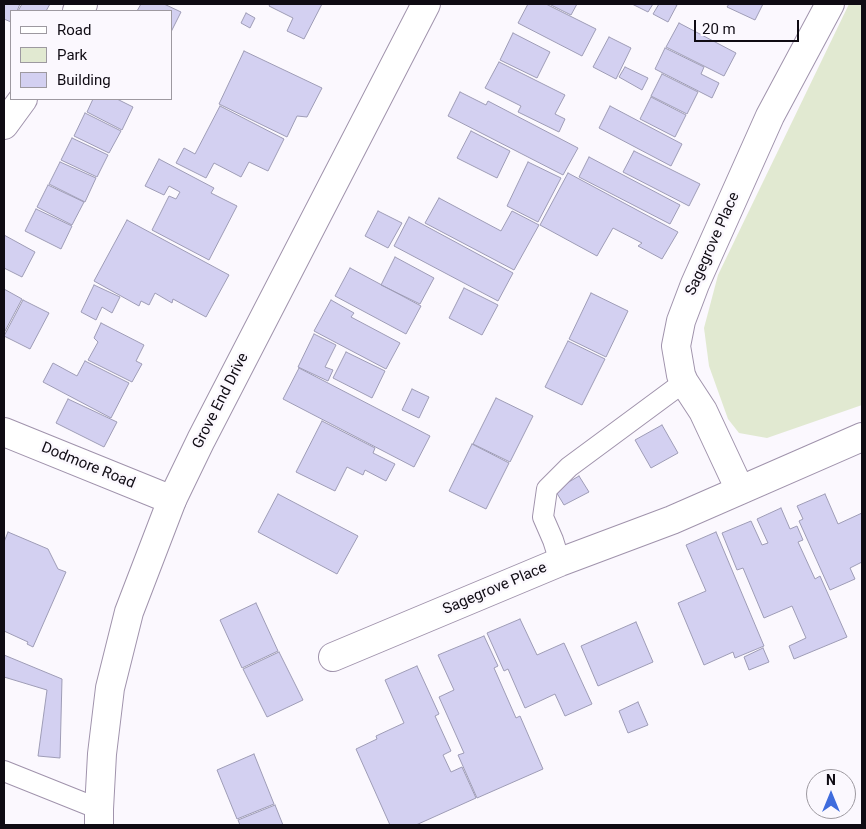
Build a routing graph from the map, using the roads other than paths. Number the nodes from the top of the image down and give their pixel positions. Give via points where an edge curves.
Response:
1 (426, 4) edge
2 (830, 4) edge
3 (22, 100) edge
4 (4, 125) edge
5 (684, 382) junction
6 (4, 432) edge
7 (862, 437) edge
8 (740, 490) junction
9 (172, 500) junction
10 (560, 562) junction
11 (333, 656) dead end
12 (4, 771) edge
13 (99, 817) edge

1 - 9 street, Grove End Drive
2 - 5 street, Sagegrove Place via 770,116 695,284 681,321 676,346
3 - 4 street
5 - 8 street, Sagegrove Place via 703,411
5 - 10 lane via 569,467 547,489 543,517
6 - 9 street, Dodmore Road
7 - 8 street, Sagegrove Place
8 - 10 street, Sagegrove Place via 672,520
9 - 13 street, Grove End Drive via 129,612 110,688
10 - 11 street, Sagegrove Place
12 - 13 lane

